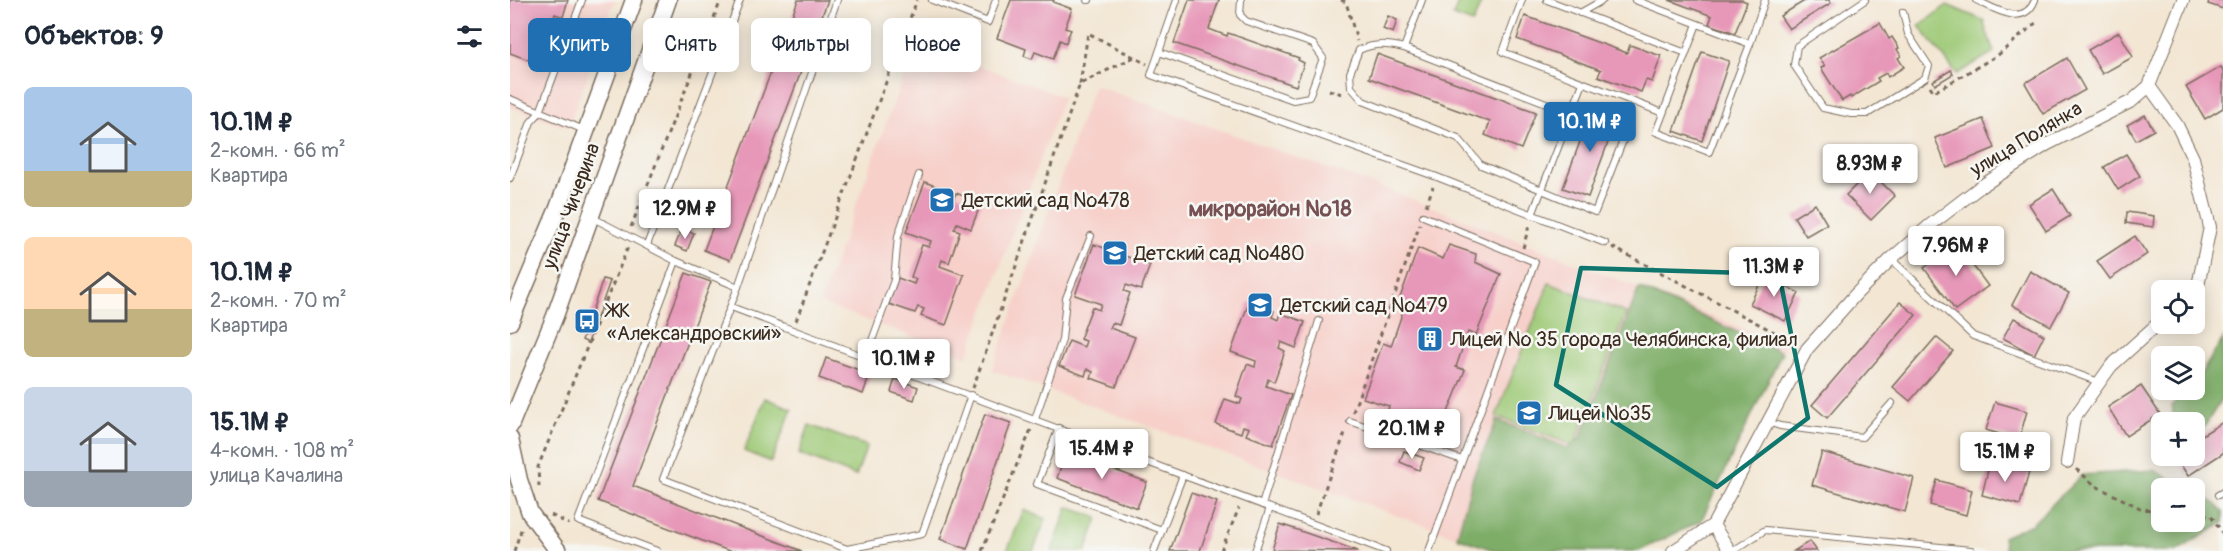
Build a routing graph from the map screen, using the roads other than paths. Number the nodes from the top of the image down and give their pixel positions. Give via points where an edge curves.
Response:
1 (582, 0) edge
2 (633, 0) edge
3 (668, 0) edge
4 (740, 0) edge
5 (837, 0) edge
6 (932, 0) edge
7 (996, 0) edge
8 (1177, 0) edge
9 (1241, 0) edge
10 (1422, 0) edge
11 (1522, 0) edge
12 (1547, 0) edge
13 (1603, 0) edge
14 (1635, 0) edge
15 (1765, 0) edge
16 (1865, 0) edge
17 (1976, 0) edge
18 (2035, 0) edge
19 (2182, 0) edge
20 (1904, 12) dead end
21 (1580, 13) junction
22 (1697, 24) junction
23 (1750, 44) junction
24 (1404, 48) junction
25 (1159, 52) junction
26 (1686, 53) junction
27 (1583, 83) junction
28 (2149, 86) junction
29 (510, 99) edge
30 (540, 112) junction
31 (1572, 113) junction
32 (1663, 113) junction
33 (586, 130) junction
34 (1626, 130) dead end
35 (920, 176) dead end
36 (510, 178) edge
37 (1542, 191) junction
38 (1532, 215) junction
39 (590, 216) junction
40 (1423, 216) road end
41 (1091, 236) dead end
42 (1605, 243) road end
43 (647, 246) junction
44 (1891, 259) junction
45 (676, 261) junction
46 (2199, 280) edge
47 (738, 287) junction
48 (731, 307) junction
49 (1319, 321) dead end
50 (510, 322) edge
51 (2151, 330) edge
52 (866, 357) junction
53 (2098, 382) junction
54 (971, 395) junction
55 (1892, 403) dead end
56 (1035, 419) junction
57 (1350, 421) road end
58 (1768, 422) junction
59 (510, 426) edge
60 (1059, 428) junction
61 (510, 439) edge
62 (1462, 460) junction
63 (2067, 462) road end
64 (1183, 475) junction
65 (1262, 505) junction
66 (1270, 508) junction
67 (1713, 525) junction
68 (1162, 530) junction
69 (1971, 550) edge
70 (558, 551) edge
71 (657, 551) edge
72 (1154, 551) edge
73 (1255, 551) edge
74 (1386, 551) edge
75 (1430, 551) edge
76 (1673, 551) edge
77 (1732, 551) edge

1 - 30 lane
2 - 33 main road, улица Чичерина
3 - 39 main road, улица Чичерина
4 - 43 lane
5 - 47 lane
6 - 7 lane via 988,22
8 - 25 lane
9 - 25 lane via 1240,15 1246,21 1313,44 1323,58 1309,97 1293,100
10 - 24 lane
11 - 27 lane via 1503,52
12 - 21 lane
13 - 21 lane
14 - 22 lane
15 - 23 lane
16 - 20 lane via 1797,46 1794,65 1823,108 1867,114 1925,78 1929,66 1908,34
17 - 18 lane via 2011,16 2023,14
19 - 28 street
21 - 26 lane
22 - 23 lane
22 - 26 lane
23 - 32 lane via 1709,152 1656,132
24 - 31 lane
24 - 37 lane via 1386,44 1359,50 1350,72 1351,87 1363,101 1458,138 1481,165
25 - 38 lane via 1151,75
26 - 32 lane
27 - 31 lane
27 - 32 lane
28 - 44 street, улица Полянка via 2132,101 2046,145 1980,187
28 - 46 street via 2177,125 2193,158 2210,227
29 - 30 lane
30 - 33 lane
30 - 36 lane via 531,122
31 - 37 lane
33 - 50 main road, улица Чичерина
34 - 37 lane via 1595,212
35 - 52 lane via 898,236 894,280
37 - 38 lane
38 - 42 lane
39 - 43 lane
39 - 59 main road, улица Чичерина
40 - 62 lane via 1536,262
41 - 56 lane via 1066,298 1062,340
43 - 45 lane
44 - 53 lane via 1973,336
44 - 58 street, улица Полянка via 1807,349
45 - 47 lane
45 - 71 lane via 578,521
47 - 48 lane
48 - 52 lane
48 - 54 lane via 663,479 847,549 922,534
49 - 65 lane
51 - 53 street
52 - 54 lane
53 - 63 street via 2074,418
54 - 56 lane
55 - 58 lane via 1862,437
56 - 60 lane
57 - 62 lane
58 - 67 street, улица Полянка
60 - 64 lane
60 - 68 lane via 1037,484
61 - 70 main road via 532,516
62 - 75 lane
64 - 65 lane
64 - 68 lane
65 - 66 lane
66 - 73 lane
66 - 74 lane
67 - 76 street, улица Полянка
67 - 77 street
68 - 72 lane
69 - 77 lane via 1765,530

